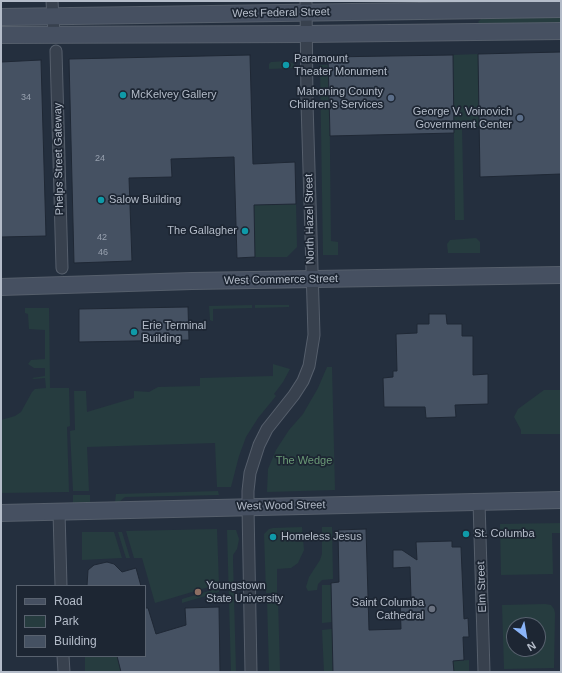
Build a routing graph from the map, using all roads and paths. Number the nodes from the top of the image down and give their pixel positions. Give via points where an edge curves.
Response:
1 (306, 7) edge
2 (52, 9) edge
3 (561, 9) edge
4 (1, 17) edge
5 (561, 31) edge
6 (54, 34) junction
7 (306, 34) junction
8 (1, 35) edge
9 (56, 51) dead end
10 (62, 268) dead end
11 (561, 275) edge
12 (311, 279) junction
13 (1, 287) edge
14 (561, 500) edge
15 (479, 502) junction
16 (248, 507) junction
17 (59, 512) junction
18 (1, 513) edge
19 (61, 585) edge
20 (63, 657) edge
21 (64, 672) edge
22 (252, 672) edge
23 (484, 672) edge

1 - 2 street, West Federal Street
1 - 3 street, West Federal Street
1 - 7 street, North Hazel Street
2 - 4 street, West Federal Street
2 - 6 street
5 - 7 street, West Federal Street
6 - 7 street, West Federal Street
6 - 8 street, West Federal Street
7 - 12 street, North Hazel Street
9 - 10 street, Phelps Street Gateway
11 - 12 street, West Commerce Street
12 - 13 street, West Commerce Street
12 - 16 street, North Hazel Street via 314,335 309,366 300,386 267,429 259,445 250,473
14 - 15 street, West Wood Street
15 - 16 street, West Wood Street
15 - 23 street, Elm Street
16 - 17 street, West Wood Street
16 - 22 street, North Hazel Street
17 - 18 street, West Wood Street
17 - 19 street
20 - 21 street

